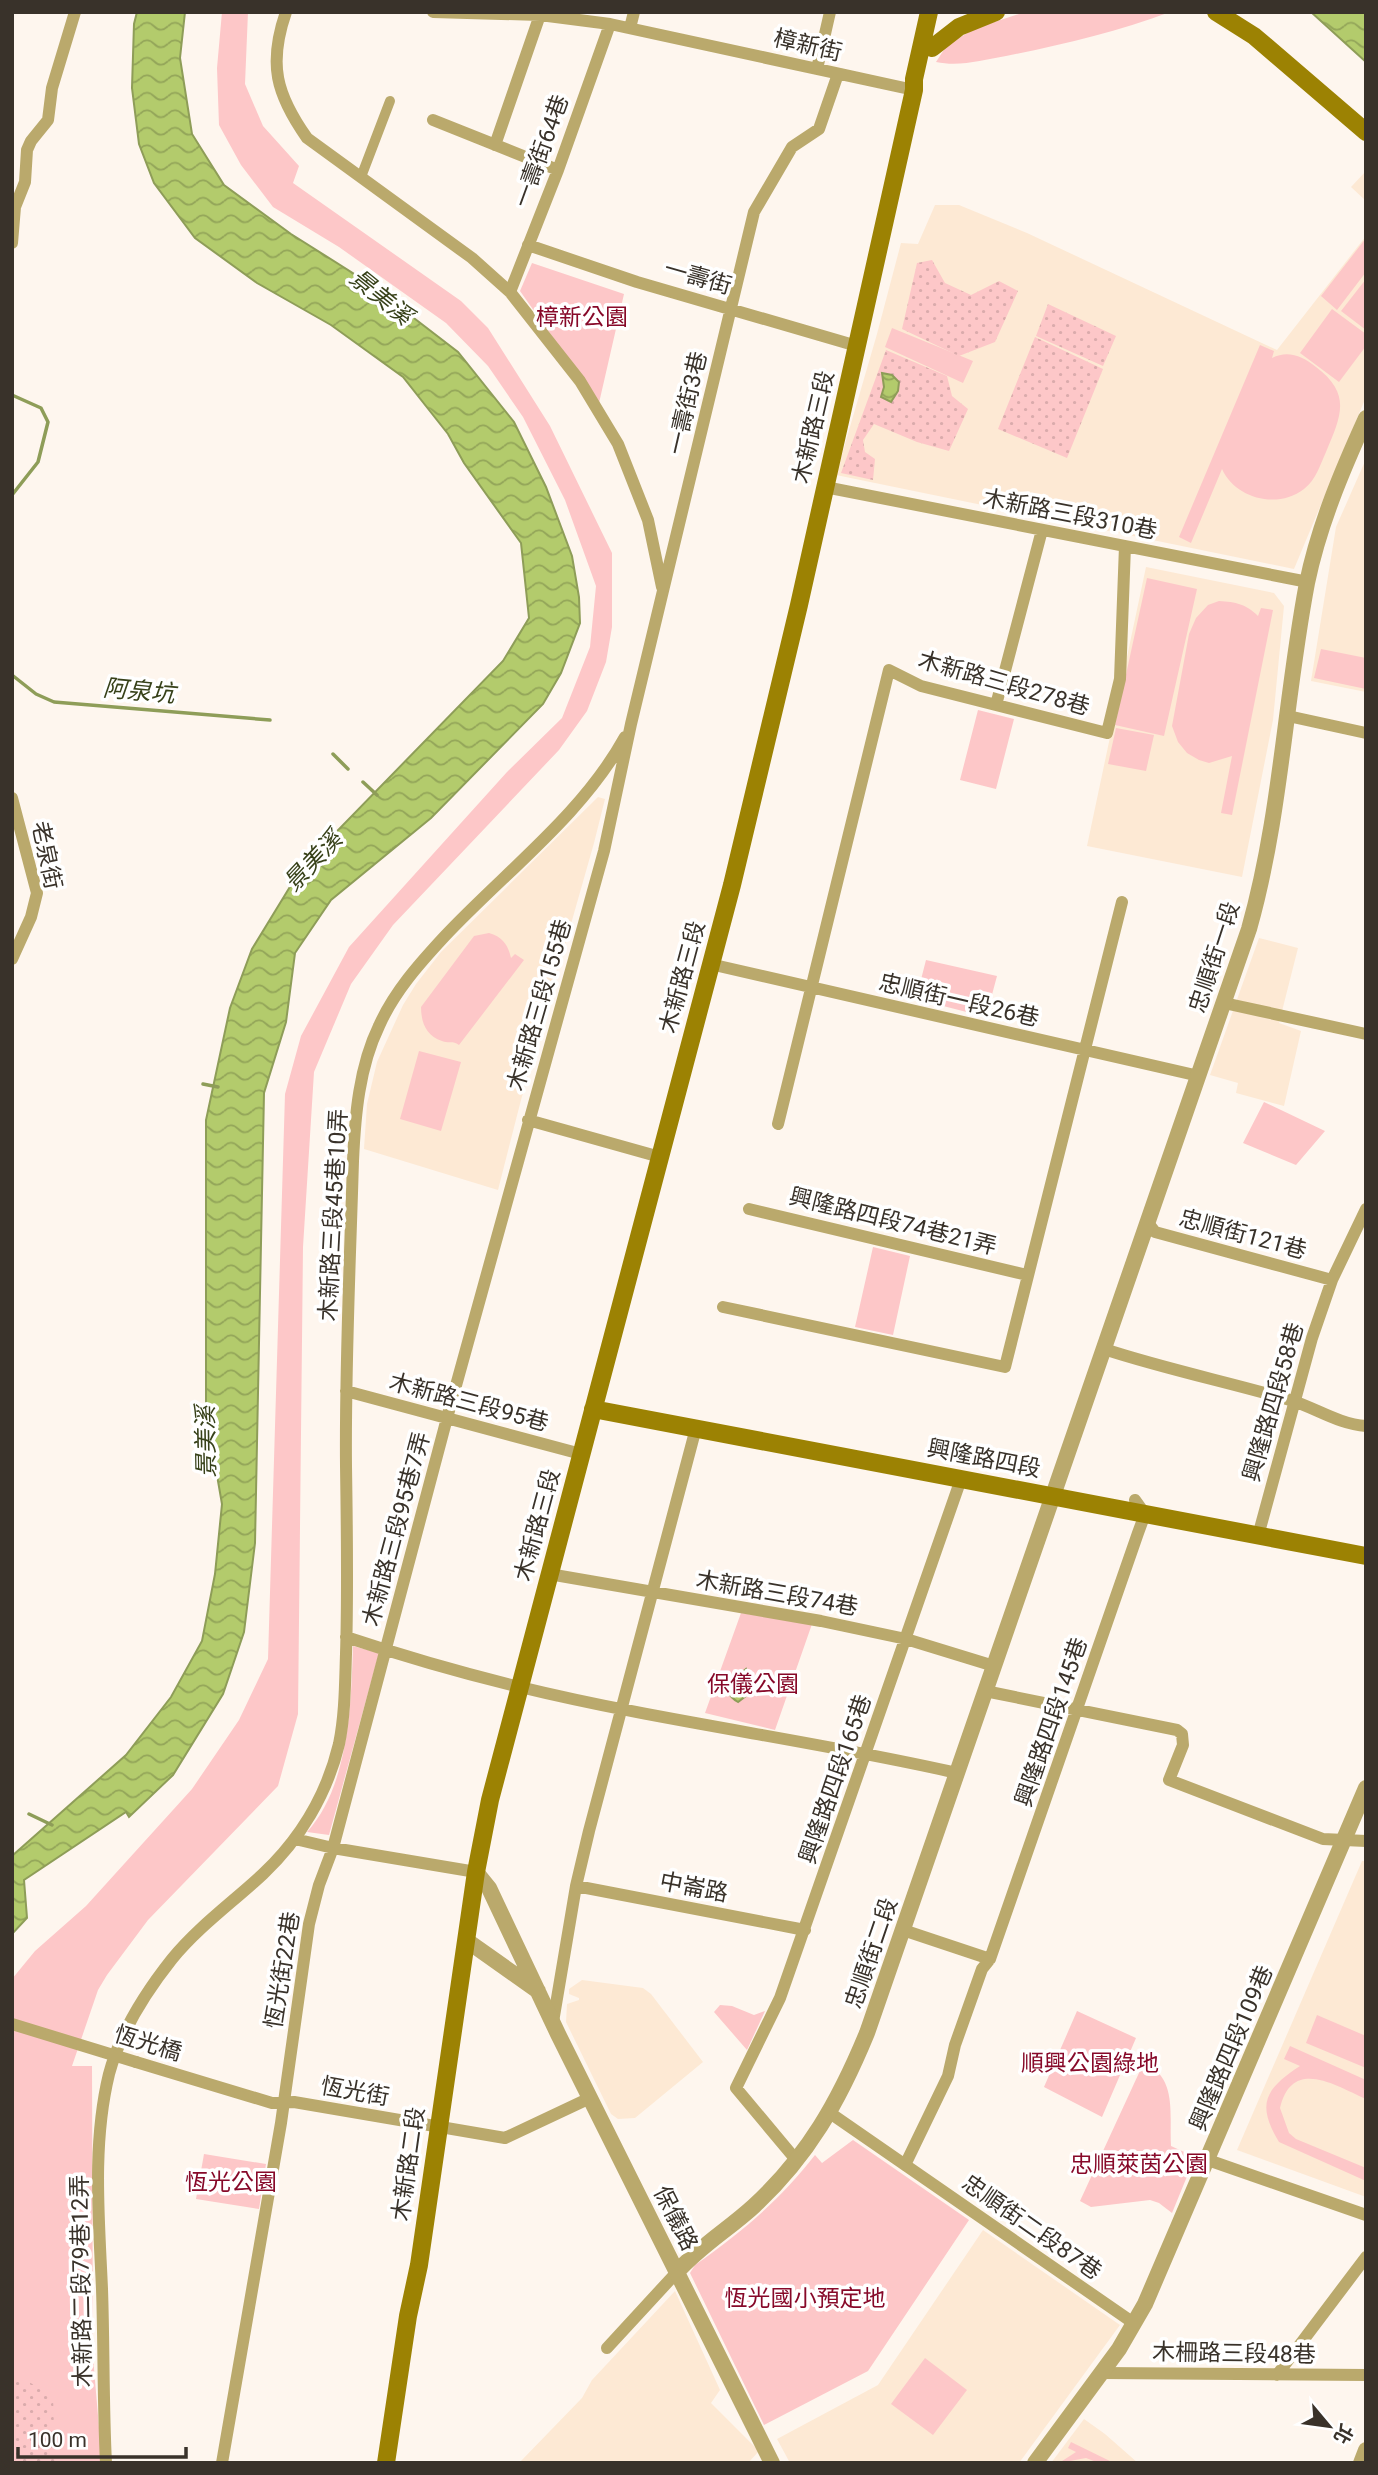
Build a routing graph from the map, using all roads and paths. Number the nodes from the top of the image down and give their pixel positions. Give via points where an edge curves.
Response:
1 (75, 12) edge
2 (286, 12) edge
3 (433, 12) edge
4 (634, 12) edge
5 (830, 12) edge
6 (920, 12) edge
7 (929, 12) edge
8 (942, 12) edge
9 (996, 12) edge
10 (1216, 12) edge
11 (541, 14) edge
12 (610, 24) junction
13 (630, 28) junction
14 (932, 48) junction
15 (817, 69) junction
16 (838, 74) junction
17 (914, 90) junction
18 (390, 101) dead end
19 (433, 120) dead end
20 (1366, 132) edge
21 (495, 145) junction
22 (558, 170) junction
23 (361, 177) junction
24 (14, 207) edge
25 (12, 243) edge
26 (528, 246) junction
27 (510, 292) junction
28 (729, 308) junction
29 (857, 346) junction
30 (1366, 418) edge
31 (825, 487) junction
32 (1042, 530) junction
33 (1125, 547) junction
34 (1308, 582) junction
35 (662, 597) junction
36 (996, 705) junction
37 (1288, 716) junction
38 (633, 720) junction
39 (1366, 733) edge
40 (12, 798) edge
41 (1122, 902) dead end
42 (12, 959) edge
43 (710, 964) junction
44 (811, 988) junction
45 (1224, 1003) junction
46 (1366, 1034) edge
47 (1084, 1050) junction
48 (1199, 1076) junction
49 (528, 1120) junction
50 (778, 1124) dead end
51 (660, 1157) junction
52 (749, 1209) dead end
53 (1366, 1209) edge
54 (1148, 1223) junction
55 (1027, 1275) junction
56 (1332, 1280) junction
57 (723, 1307) dead end
58 (1104, 1349) junction
59 (346, 1391) junction
60 (1294, 1401) junction
61 (594, 1403) junction
62 (447, 1418) junction
63 (1366, 1426) edge
64 (696, 1428) junction
65 (581, 1454) junction
66 (961, 1479) junction
67 (1054, 1491) junction
68 (1140, 1507) junction
69 (1259, 1530) junction
70 (1366, 1544) edge
71 (1366, 1556) edge
72 (549, 1574) junction
73 (652, 1592) junction
74 (346, 1637) junction
75 (906, 1639) junction
76 (386, 1650) junction
77 (994, 1666) junction
78 (519, 1687) junction
79 (985, 1691) junction
80 (620, 1708) junction
81 (1077, 1709) junction
82 (866, 1752) junction
83 (957, 1773) junction
84 (1366, 1788) edge
85 (295, 1839) junction
86 (1344, 1840) junction
87 (1366, 1841) edge
88 (333, 1848) junction
89 (476, 1872) junction
90 (576, 1886) junction
91 (805, 1930) junction
92 (903, 1930) junction
93 (466, 1940) junction
94 (990, 1959) junction
95 (540, 1993) junction
96 (553, 2022) junction
97 (12, 2024) edge
98 (590, 2098) junction
99 (278, 2103) junction
100 (830, 2113) junction
101 (439, 2127) junction
102 (1208, 2160) junction
103 (797, 2161) junction
104 (905, 2165) junction
105 (1366, 2215) edge
106 (1366, 2257) edge
107 (677, 2272) junction
108 (1135, 2324) junction
109 (607, 2348) dead end
110 (1102, 2373) junction
111 (1277, 2375) junction
112 (1366, 2375) edge
113 (1366, 2450) edge
114 (106, 2463) edge
115 (222, 2463) edge
116 (386, 2463) edge
117 (772, 2463) edge
118 (1035, 2463) edge
119 (1361, 2463) edge

1 - 24 street via 52,88 48,120 27,150 25,182
2 - 23 street via 275,64 280,91 307,138
3 - 11 street
4 - 13 street
5 - 15 street
6 - 17 street, 木新路三段 via 906,75
7 - 17 main road, 木新路三段
8 - 14 main road, 木新路三段
9 - 14 main road via 959,27
10 - 20 main road via 1254,36
11 - 12 street, 樟新街
11 - 21 street
12 - 13 street, 樟新街
12 - 22 street, 一壽街64巷
13 - 15 street, 樟新街
14 - 17 main road, 木新路三段 via 923,80
15 - 16 street, 樟新街
16 - 17 street, 樟新街
16 - 28 street, 一壽街3巷 via 819,129 792,147 754,212
17 - 29 main road, 木新路三段
18 - 23 street
19 - 21 street
21 - 22 street
22 - 26 street, 一壽街64巷
23 - 27 street via 472,258
24 - 25 street
26 - 27 street, 一壽街64巷
26 - 28 street, 一壽街
27 - 35 street via 580,381 618,444 648,520
28 - 29 street, 一壽街
28 - 35 street, 一壽街3巷
29 - 31 main road, 木新路三段
30 - 34 street, 忠順街一段 via 1330,503
31 - 32 street, 木新路三段310巷
31 - 43 main road, 木新路三段
32 - 33 street, 木新路三段310巷
32 - 36 street
33 - 34 street, 木新路三段310巷
33 - 36 street, 木新路三段278巷 via 1120,679 1107,733
34 - 37 street, 忠順街一段
35 - 38 street, 一壽街3巷
36 - 44 street, 木新路三段278巷 via 921,686 890,670
37 - 39 street
37 - 45 street, 忠順街一段 via 1264,872
38 - 49 street, 木新路三段155巷 via 604,851
38 - 59 street, 木新路三段45巷10弄 via 596,781 418,965 378,1027 365,1060 354,1129
40 - 42 street, 老泉街 via 37,893
41 - 47 street
43 - 44 street, 忠順街一段26巷
43 - 51 main road, 木新路三段
44 - 47 street, 忠順街一段26巷
44 - 50 street
45 - 46 street
45 - 48 street, 忠順街一段
47 - 48 street, 忠順街一段26巷
47 - 55 street
48 - 54 street, 忠順街一段
49 - 51 street, 木新路三段155巷
49 - 62 street, 木新路三段95巷7弄
51 - 61 main road, 木新路三段
52 - 55 street, 興隆路四段74巷21弄
53 - 56 street, 興隆路四段58巷
54 - 56 street, 忠順街121巷 via 1155,1232
54 - 58 street, 忠順街一段
55 - 57 street via 1005,1367
56 - 60 street, 興隆路四段58巷
58 - 60 street
58 - 67 street, 忠順街一段
59 - 62 street, 木新路三段95巷
59 - 74 street, 木新路三段45巷10弄
60 - 63 street via 1341,1422
60 - 69 street, 興隆路四段58巷
61 - 64 main road, 興隆路四段
61 - 65 main road, 木新路三段
61 - 67 main road, 興隆路四段
62 - 65 street, 木新路三段95巷
62 - 76 street, 木新路三段95巷7弄
64 - 66 main road, 興隆路四段
64 - 73 street
65 - 72 main road, 木新路三段
66 - 67 main road, 興隆路四段
66 - 75 street, 興隆路四段165巷
67 - 68 main road, 興隆路四段
67 - 77 street, 忠順街二段
68 - 69 main road, 興隆路四段
68 - 81 street, 興隆路四段145巷
69 - 70 main road, 興隆路四段
69 - 71 main road, 興隆路四段
72 - 73 street, 木新路三段74巷
72 - 78 main road, 木新路三段
73 - 75 street, 木新路三段74巷
73 - 80 street
74 - 76 street
74 - 85 street, 木新路三段45巷10弄 via 338,1746 315,1808
75 - 77 street, 木新路三段74巷
75 - 82 street, 興隆路四段165巷
76 - 78 street
76 - 88 street, 木新路三段95巷7弄
77 - 79 street, 忠順街二段
78 - 80 street
78 - 89 main road, 木新路三段 via 489,1800
79 - 81 street
79 - 83 street, 忠順街二段
80 - 82 street
80 - 90 street
81 - 86 street via 1168,1727 1182,1734 1183,1745 1169,1780 1323,1839
81 - 94 street, 興隆路四段145巷
82 - 83 street
82 - 91 street, 興隆路四段165巷
83 - 92 street, 忠順街二段
84 - 86 street, 興隆路四段109巷
85 - 88 street
85 - 114 street, 木新路二段79巷12弄 via 173,1958 120,2043 110,2073 99,2193
86 - 87 street
86 - 102 street, 興隆路四段109巷
88 - 89 street
88 - 99 street, 恆光街22巷 via 309,1924
89 - 93 main road, 木新路二段
89 - 95 street, 保儀路 via 489,1888
90 - 91 street, 中崙路
90 - 96 street
91 - 103 street, 興隆路四段165巷 via 780,1998 736,2088
92 - 94 street
92 - 100 street, 忠順街二段 via 867,2033
93 - 95 street
93 - 101 main road, 木新路二段
94 - 104 street, 興隆路四段145巷 via 982,1969 948,2076
95 - 96 street, 保儀路
96 - 98 street, 保儀路
97 - 99 street, 恆光橋, bridge
98 - 101 street, 恆光街 via 505,2138
98 - 107 street, 保儀路
99 - 101 street, 恆光街
99 - 115 street, 恆光街22巷
100 - 103 street, 忠順街二段
100 - 104 street, 忠順街二段87巷
101 - 116 main road, 木新路二段
102 - 105 street
102 - 108 street, 興隆路四段109巷
103 - 107 street, 忠順街二段 via 753,2208 694,2253
104 - 108 street, 忠順街二段87巷
106 - 111 street
107 - 109 street, 忠順街二段
107 - 117 street, 保儀路
108 - 110 street, 興隆路四段109巷
110 - 111 street, 木柵路三段48巷
110 - 118 street, 興隆路四段109巷
111 - 112 street, 木柵路三段48巷
113 - 119 street

